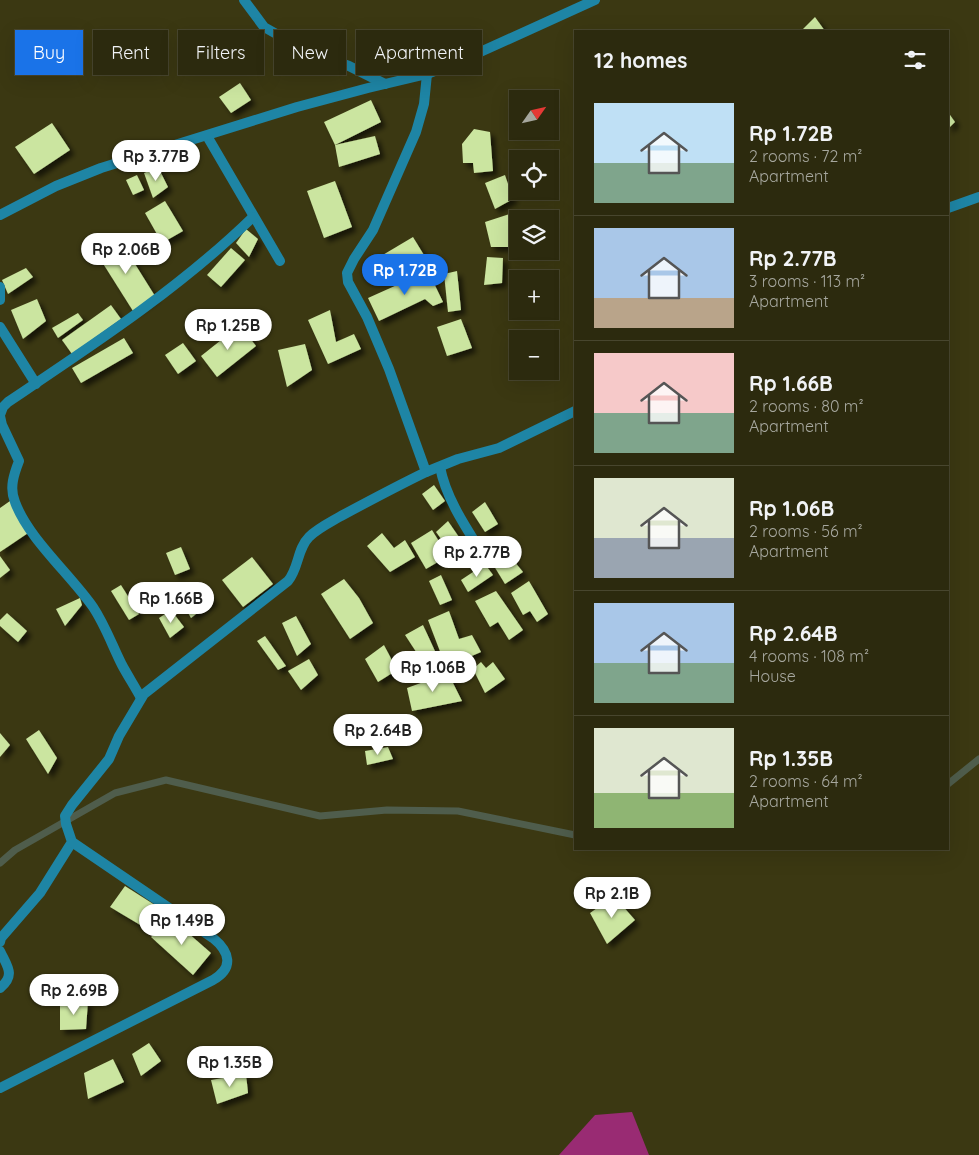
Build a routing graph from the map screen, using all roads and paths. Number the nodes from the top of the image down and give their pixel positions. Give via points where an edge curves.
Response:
1 (244, 0) edge
2 (595, 0) edge
3 (482, 52) edge
4 (423, 75) edge
5 (427, 75) edge
6 (385, 84) junction
7 (207, 136) junction
8 (979, 196) edge
9 (949, 208) edge
10 (0, 215) edge
11 (253, 217) junction
12 (280, 261) dead end
13 (0, 287) edge
14 (0, 300) edge
15 (0, 327) edge
16 (36, 384) junction
17 (574, 411) edge
18 (0, 416) edge
19 (440, 467) junction
20 (426, 472) junction
21 (482, 553) dead end
22 (141, 698) junction
23 (72, 842) junction
24 (0, 942) edge
25 (0, 951) edge
26 (0, 988) edge
27 (0, 1088) edge

1 - 6 street via 264,27 303,49
2 - 3 street
4 - 6 street
5 - 20 street via 424,104 416,132 373,230 347,273 348,282 389,369
6 - 7 street via 297,107
7 - 10 street via 101,168 56,186
7 - 11 street
8 - 9 street
11 - 12 street
11 - 16 street via 167,291
13 - 14 street
15 - 16 street
16 - 18 street via 8,402
17 - 19 street via 499,448
18 - 22 street via 19,461 12,483 14,501 26,522 96,612
19 - 20 street
19 - 21 street via 450,498
20 - 22 street via 370,499 310,536 288,580
22 - 23 street via 109,759 65,816
23 - 24 street via 40,893
23 - 27 street via 213,938 225,952 228,960 226,970 214,980
25 - 26 street via 10,974

